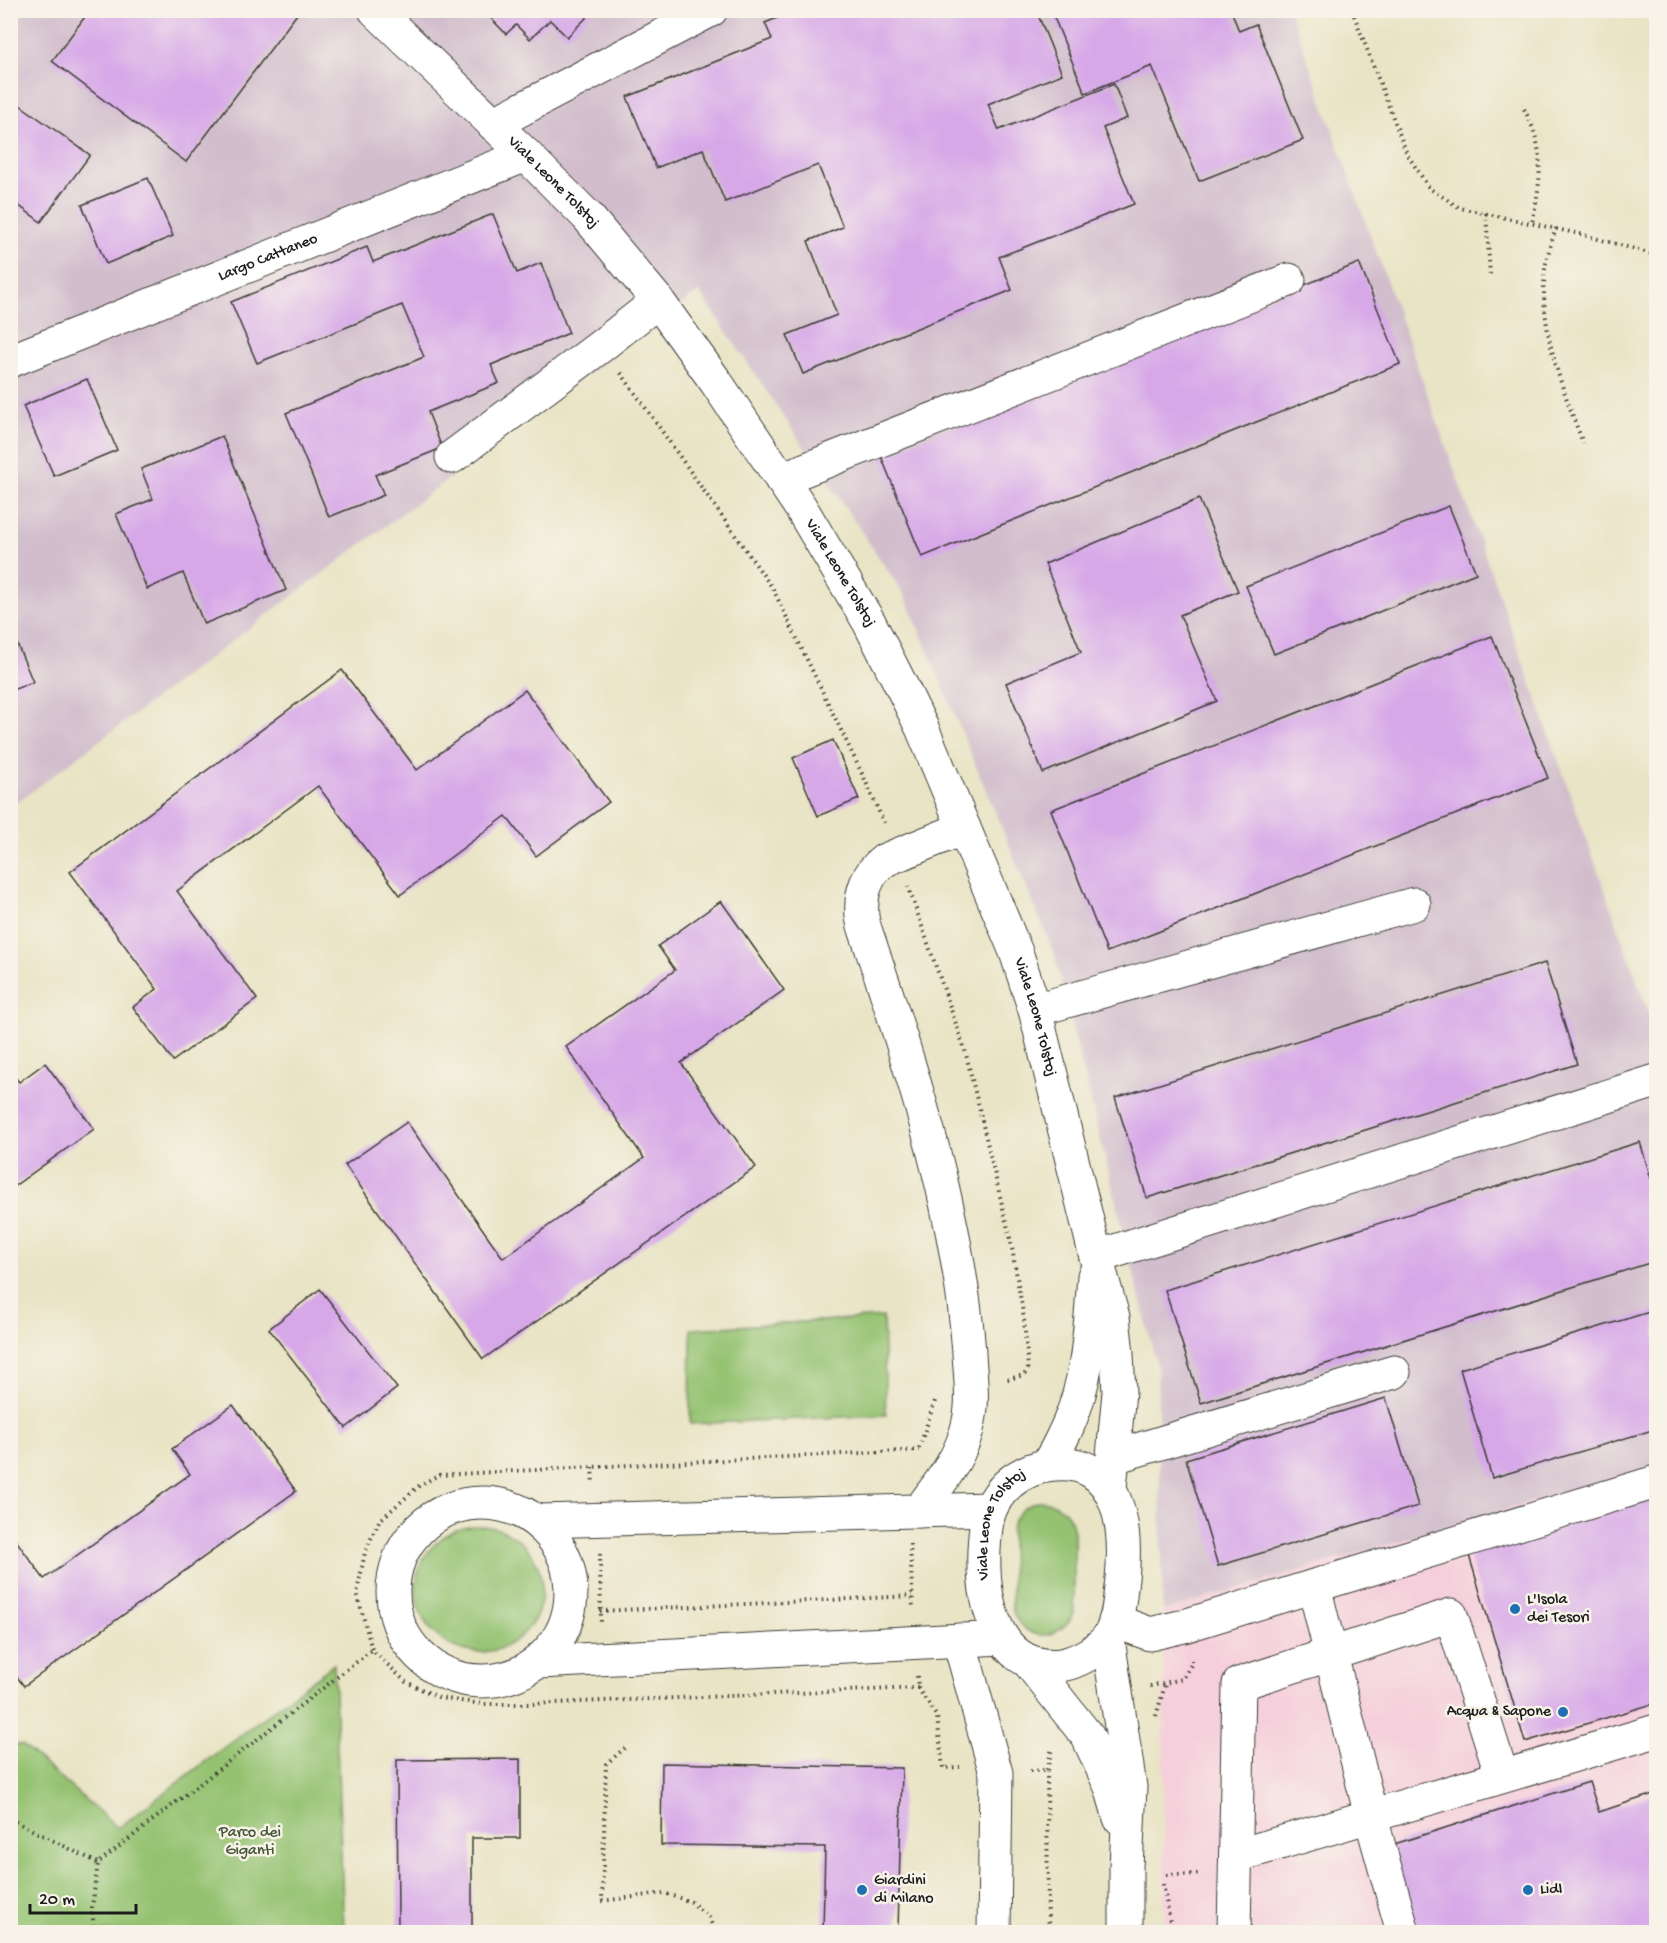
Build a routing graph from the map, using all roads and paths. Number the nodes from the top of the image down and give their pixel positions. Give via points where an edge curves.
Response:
1 (711, 10) edge
2 (1352, 10) edge
3 (384, 13) edge
4 (1524, 109) dead end
5 (493, 124) junction
6 (526, 155) junction
7 (1486, 213) junction
8 (1532, 223) junction
9 (1556, 228) junction
10 (1656, 255) edge
11 (1490, 275) dead end
12 (1289, 280) dead end
13 (658, 301) junction
14 (10, 361) edge
15 (1583, 443) dead end
16 (452, 457) dead end
17 (781, 479) junction
18 (964, 828) junction
19 (1414, 904) dead end
20 (1035, 1010) junction
21 (1656, 1081) edge
22 (1096, 1257) junction
23 (1394, 1372) dead end
24 (919, 1450) dead end
25 (1047, 1465) junction
26 (592, 1467) junction
27 (1112, 1473) junction
28 (438, 1475) dead end
29 (1656, 1482) edge
30 (990, 1509) junction
31 (919, 1511) junction
32 (596, 1520) junction
33 (539, 1521) junction
34 (1314, 1586) junction
35 (912, 1596) dead end
36 (600, 1611) junction
37 (1112, 1630) junction
38 (1002, 1638) junction
39 (959, 1640) junction
40 (372, 1650) dead end
41 (1332, 1655) junction
42 (603, 1659) junction
43 (1028, 1661) junction
44 (539, 1662) junction
45 (1656, 1731) edge
46 (625, 1748) dead end
47 (996, 1773) junction
48 (1502, 1776) junction
49 (1373, 1815) junction
50 (10, 1819) edge
51 (1236, 1856) junction
52 (98, 1863) junction
53 (1126, 1868) junction
54 (94, 1932) edge
55 (715, 1932) edge
56 (994, 1932) edge
57 (1048, 1932) edge
58 (1126, 1932) edge
59 (1234, 1932) edge
60 (1403, 1932) edge

1 - 5 street
2 - 7 path via 1407,154 1429,188 1460,208
3 - 5 street, Viale Leone Tolstoj
4 - 8 path via 1534,128 1540,155 1539,190
5 - 6 street, Viale Leone Tolstoj
6 - 13 street, Viale Leone Tolstoj via 587,216
6 - 14 street, Largo Cattaneo
7 - 8 path
7 - 11 path
8 - 9 path
9 - 10 path
9 - 15 path via 1545,268 1545,315 1555,368
12 - 17 street
13 - 16 street
13 - 17 street, Viale Leone Tolstoj
17 - 18 street, Viale Leone Tolstoj via 869,622 922,728
18 - 20 street, Viale Leone Tolstoj via 1016,952
18 - 31 street via 885,860 868,879 862,897 862,917 896,1021 946,1205 968,1334 970,1418 963,1444 951,1468
19 - 20 street
20 - 22 street, Viale Leone Tolstoj
21 - 22 street
22 - 25 street, Viale Leone Tolstoj via 1082,1387 1069,1424
22 - 27 street, Viale Leone Tolstoj via 1113,1317 1118,1354
23 - 27 street
24 - 26 path
25 - 27 street, Viale Leone Tolstoj via 1058,1463 1095,1474
25 - 30 street, Viale Leone Tolstoj via 1016,1479
26 - 28 path
26 - 32 path
27 - 37 street, Viale Leone Tolstoj via 1125,1542
29 - 34 street
30 - 31 street
30 - 38 street, Viale Leone Tolstoj via 984,1542 984,1585 990,1613
31 - 32 street
32 - 33 street
32 - 36 path
33 - 44 street via 565,1557 573,1592 561,1634
33 - 44 street via 496,1503 473,1502 450,1508 429,1519 412,1535 398,1561 392,1589 396,1618 409,1644 430,1665 456,1678 484,1682 513,1676
34 - 37 street via 1150,1634
34 - 41 street
35 - 36 path
36 - 42 path
37 - 43 street via 1070,1663
37 - 53 street, Viale Leone Tolstoj via 1130,1787
38 - 39 street
38 - 43 street, Viale Leone Tolstoj
39 - 42 street
39 - 47 street
40 - 52 path
41 - 48 street via 1451,1615
41 - 49 street
41 - 51 street via 1239,1684
42 - 44 street
43 - 53 street, Viale Leone Tolstoj via 1081,1726 1096,1753 1117,1806
45 - 48 street
46 - 55 path via 606,1764 602,1901 664,1893 691,1902 709,1917
47 - 56 street
47 - 57 path via 1047,1770
48 - 49 street
49 - 51 street
49 - 60 street
50 - 52 path
51 - 59 street
52 - 54 path via 92,1907
53 - 58 street, Viale Leone Tolstoj

